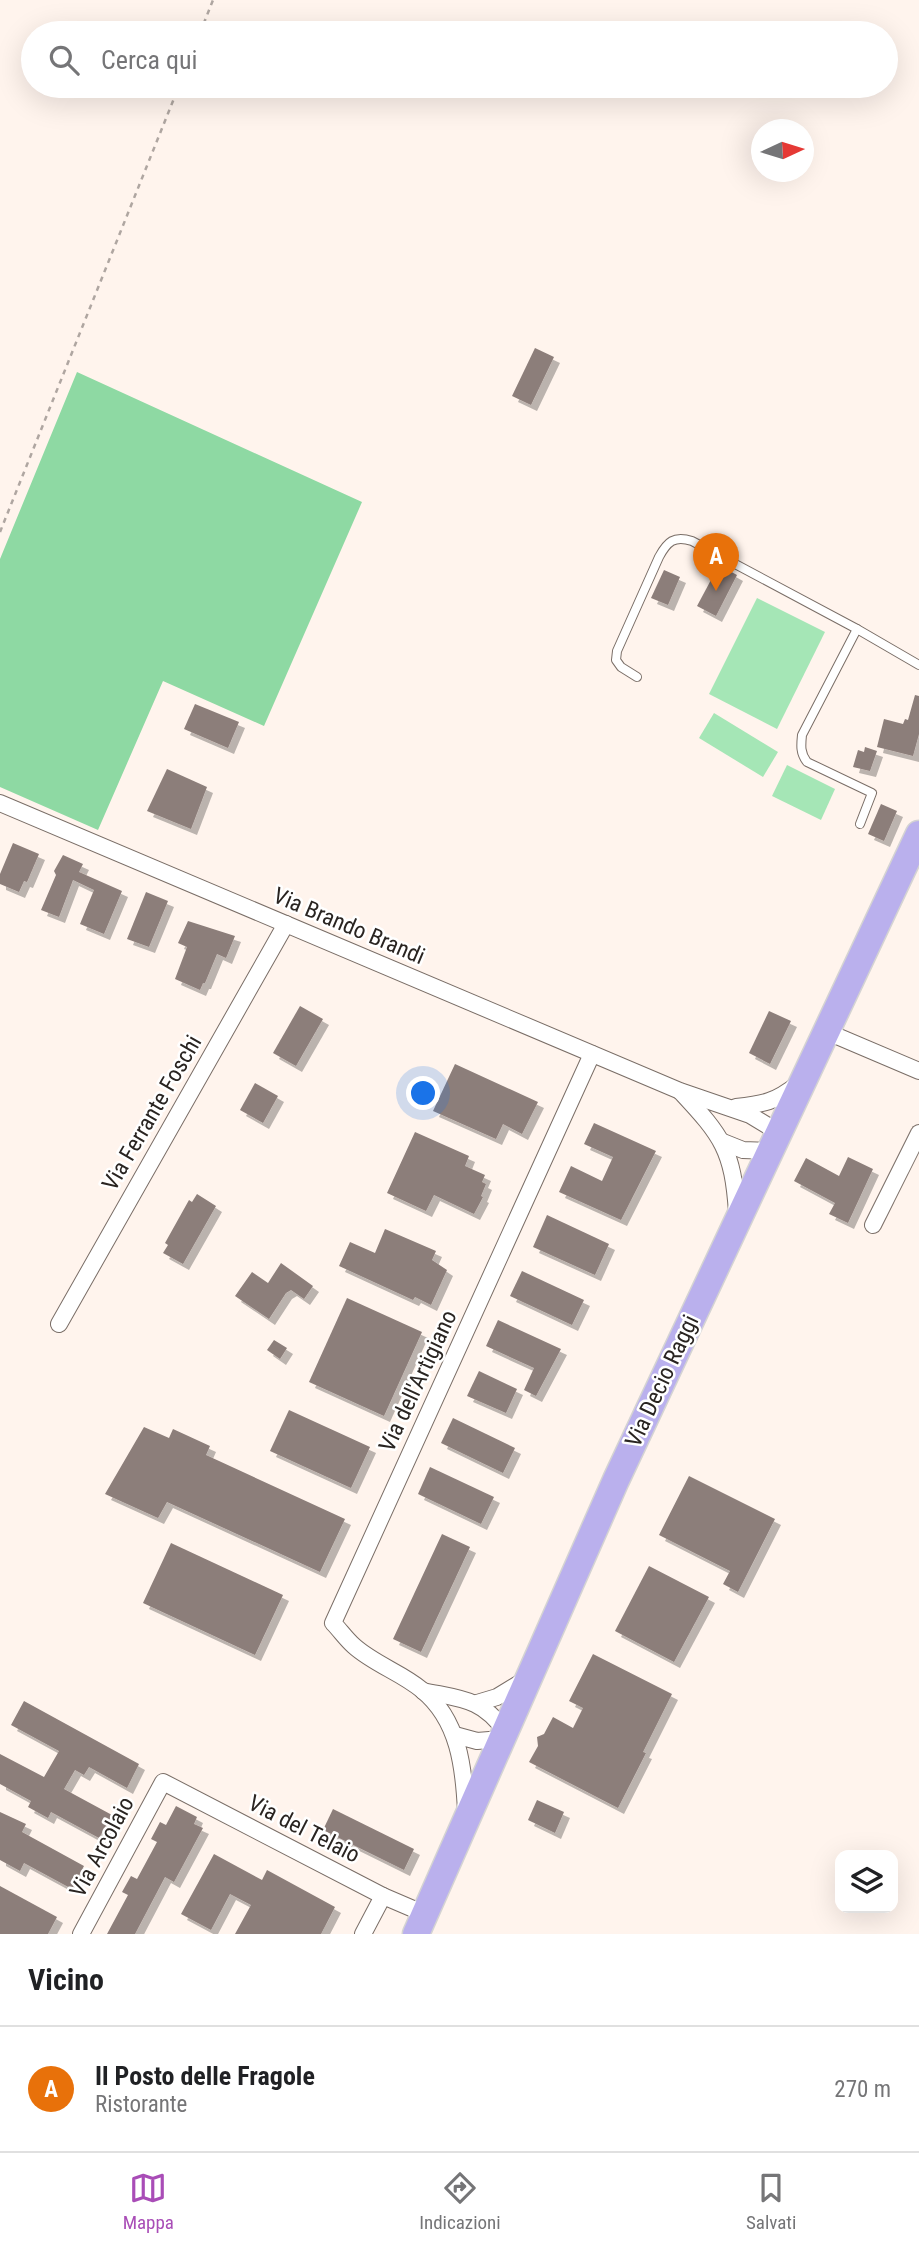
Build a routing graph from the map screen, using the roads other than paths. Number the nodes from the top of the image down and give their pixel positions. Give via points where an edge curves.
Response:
1 (857, 629) junction
2 (919, 665) edge
3 (636, 677) dead end
4 (0, 803) edge
5 (860, 824) dead end
6 (919, 834) edge
7 (286, 924) junction
8 (825, 1031) junction
9 (592, 1054) junction
10 (919, 1071) edge
11 (803, 1080) junction
12 (680, 1091) junction
13 (731, 1107) junction
14 (919, 1133) edge
15 (723, 1142) junction
16 (774, 1142) junction
17 (738, 1219) junction
18 (873, 1225) dead end
19 (58, 1324) dead end
20 (528, 1678) junction
21 (423, 1690) junction
22 (477, 1703) junction
23 (455, 1735) junction
24 (503, 1735) junction
25 (163, 1782) joint
26 (466, 1821) junction
27 (383, 1896) junction
28 (421, 1924) edge
29 (82, 1934) edge
30 (363, 1934) edge

1 - 2 lane
1 - 3 lane via 692,541 674,538 659,557 617,651 621,667
1 - 5 lane via 802,735 801,748 802,757 814,768 872,793
4 - 7 street, Via Brando Brandi
6 - 8 main road, Via Decio Raggi
7 - 9 street, Via Brando Brandi
7 - 19 street, Via Ferrante Foschi
8 - 10 street
8 - 11 main road, Via Decio Raggi
9 - 12 street, Via Brando Brandi
9 - 21 street, Via dell'Artigiano via 332,1623 355,1647
11 - 13 street, Via Brando Brandi via 781,1098
11 - 16 main road, Via Decio Raggi
12 - 13 street, Via Brando Brandi
12 - 15 street, Via Brando Brandi
13 - 16 street, Via Brando Brandi via 760,1120
14 - 18 street
15 - 16 street via 743,1150
15 - 17 street, Via Brando Brandi via 733,1171
16 - 17 main road, Via Decio Raggi
17 - 20 main road, Via Decio Raggi
20 - 22 street via 497,1698
20 - 24 main road, Via Decio Raggi
21 - 22 street, Via dell'Artigiano
21 - 23 street, Via dell'Artigiano
22 - 24 street via 493,1715
23 - 24 street via 477,1741
23 - 26 street, Via dell'Artigiano
24 - 26 main road, Via Decio Raggi
25 - 27 street, Via del Telaio
25 - 29 street, Via Arcolaio
26 - 28 main road, Via Decio Raggi
27 - 28 street, Via del Telaio
27 - 30 street

